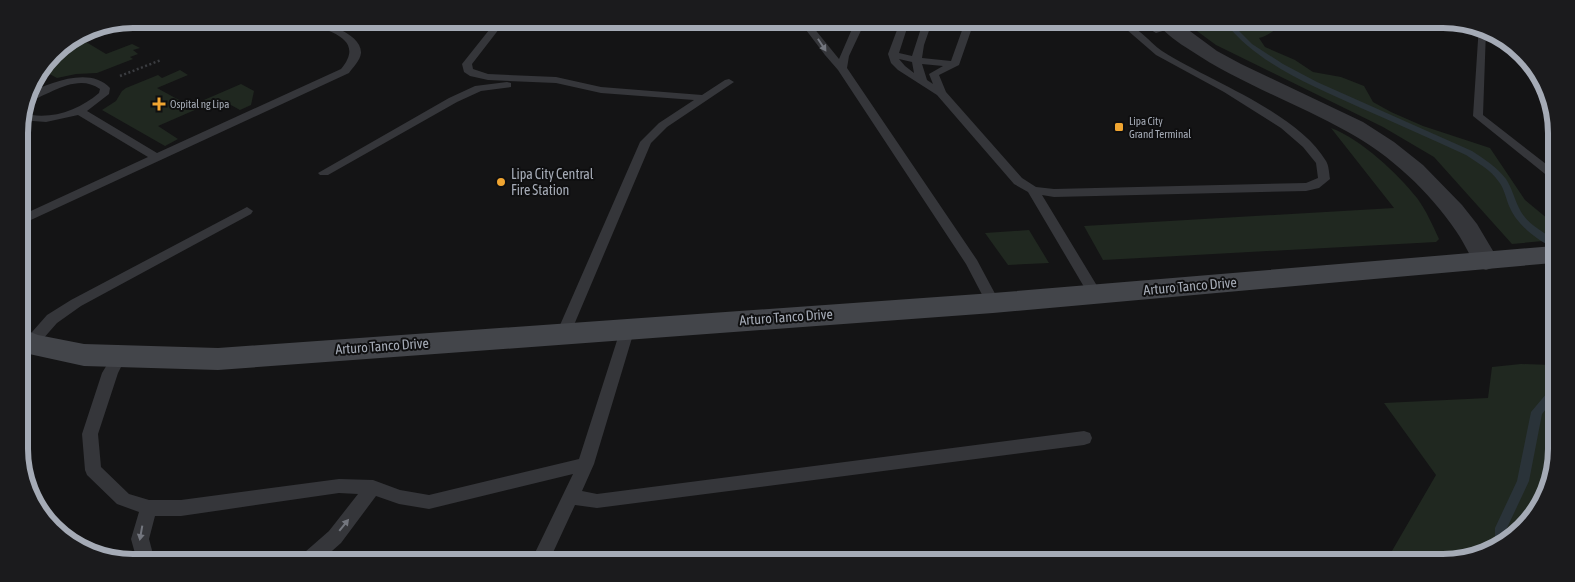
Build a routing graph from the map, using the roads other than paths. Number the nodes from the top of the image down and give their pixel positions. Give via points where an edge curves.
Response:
1 (326, 28) edge
2 (496, 28) edge
3 (809, 28) edge
4 (857, 28) edge
5 (902, 28) edge
6 (926, 28) edge
7 (968, 28) edge
8 (1129, 28) edge
9 (1167, 28) edge
10 (1482, 35) edge
11 (893, 54) junction
12 (916, 60) junction
13 (954, 65) junction
14 (842, 68) junction
15 (729, 82) dead end
16 (923, 82) junction
17 (38, 86) edge
18 (43, 89) junction
19 (601, 90) junction
20 (35, 93) edge
21 (941, 93) junction
22 (705, 98) junction
23 (79, 111) junction
24 (28, 117) edge
25 (157, 158) junction
26 (1548, 171) edge
27 (324, 172) dead end
28 (1033, 190) junction
29 (247, 211) dead end
30 (28, 216) edge
31 (1548, 255) edge
32 (1486, 261) junction
33 (1095, 294) junction
34 (992, 303) junction
35 (628, 328) junction
36 (564, 332) junction
37 (28, 339) edge
38 (28, 342) edge
39 (119, 356) junction
40 (1084, 438) dead end
41 (586, 464) junction
42 (373, 487) junction
43 (570, 497) junction
44 (149, 508) junction
45 (142, 554) edge
46 (316, 554) edge
47 (543, 554) edge

1 - 25 lane via 354,42 358,53 354,63 345,71
2 - 19 lane via 467,64 468,70 474,74 556,80
3 -> 14 lane
4 - 14 lane
5 - 11 lane
6 - 12 lane
7 - 13 lane
8 - 28 lane via 1158,52 1257,107 1295,133 1318,158 1324,179 1297,187 1054,193
9 - 32 street via 1213,61 1289,100 1356,128 1383,144 1426,181 1465,226
10 - 26 lane via 1478,116
11 - 12 lane
11 - 16 lane via 900,68
12 - 13 lane
12 - 16 lane
13 - 21 lane via 934,74
14 - 34 lane via 972,263
15 - 22 lane
16 - 21 lane
17 - 18 lane
18 - 20 lane
18 - 23 lane via 67,82 101,83 105,88 104,94
19 - 22 lane
19 - 27 lane via 504,85 480,88 452,100
21 - 28 lane via 1018,181
22 - 36 lane via 663,125 646,142
23 - 24 lane via 44,120
23 - 25 lane
25 - 30 lane
28 - 33 lane
29 - 37 lane via 76,303
31 - 32 street, Arturo Tanco Drive
32 - 33 street, Arturo Tanco Drive
33 - 34 street, Arturo Tanco Drive
34 - 35 street, Arturo Tanco Drive
35 - 36 street, Arturo Tanco Drive
35 - 41 lane
36 - 39 street, Arturo Tanco Drive via 218,359
38 - 39 street, Arturo Tanco Drive via 84,356
39 - 44 lane via 110,373 90,434 93,470 123,499
40 - 43 lane via 597,500
41 - 42 lane via 429,502 399,497
41 - 43 lane
42 - 44 lane via 339,486 181,508
46 -> 42 lane via 335,537
43 - 47 lane
44 -> 45 lane via 139,534

